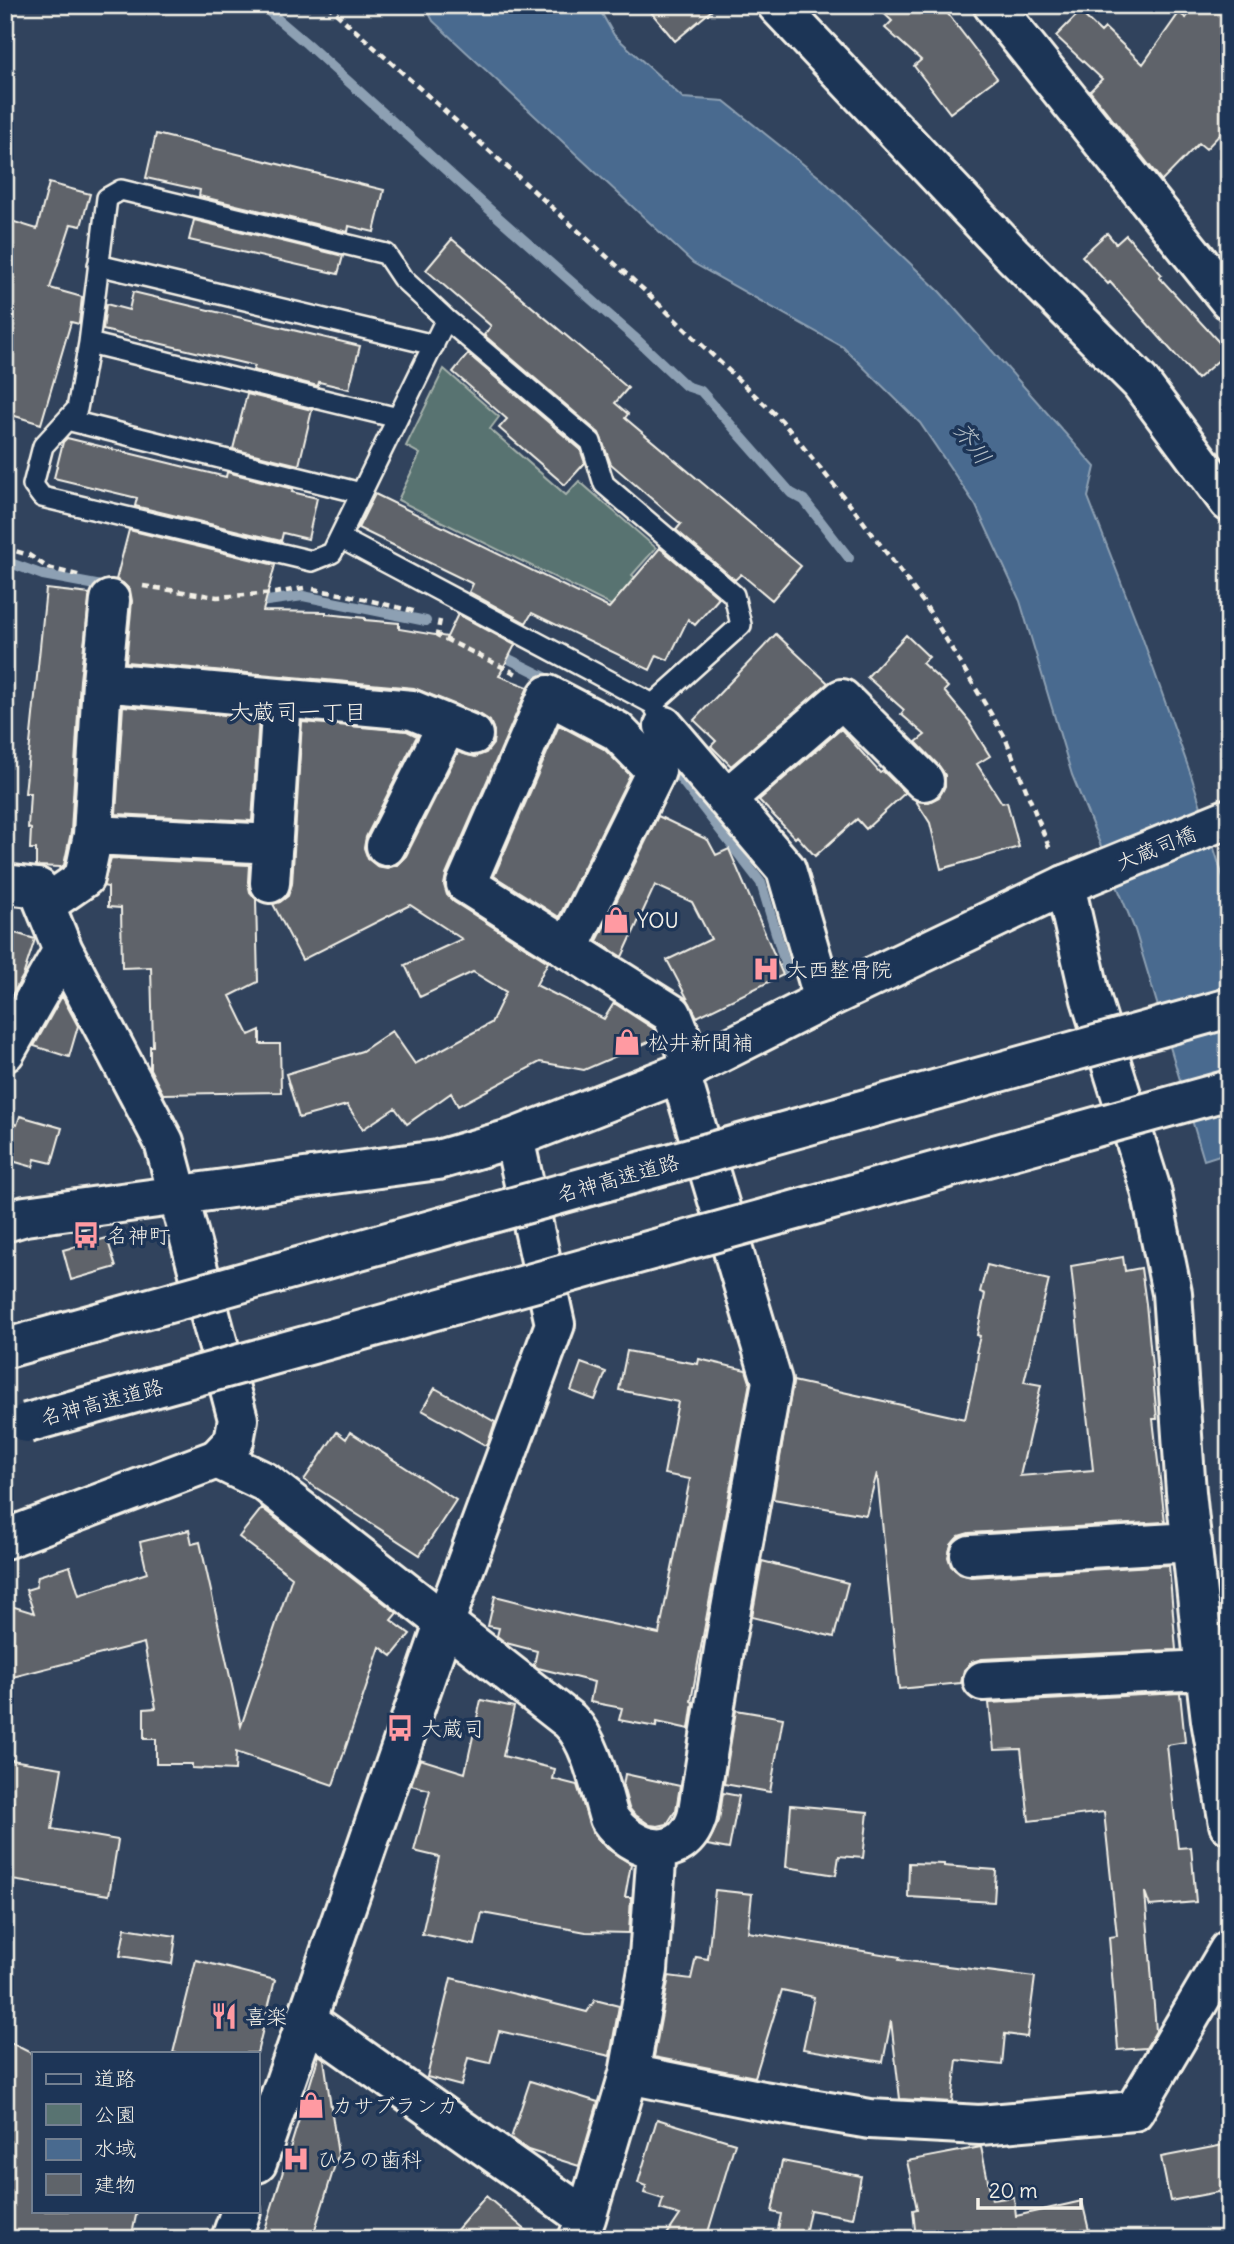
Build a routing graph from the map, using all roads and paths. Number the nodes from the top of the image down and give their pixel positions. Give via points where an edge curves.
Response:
1 (327, 5) edge
2 (777, 5) edge
3 (993, 5) edge
4 (98, 265) junction
5 (1229, 300) edge
6 (446, 319) junction
7 (89, 343) junction
8 (434, 345) junction
9 (398, 418) junction
10 (67, 420) junction
11 (361, 493) junction
12 (1229, 502) edge
13 (340, 538) junction
14 (5, 548) edge
15 (110, 587) junction
16 (428, 614) dead end
17 (440, 618) dead end
18 (102, 682) junction
19 (548, 695) junction
20 (282, 699) junction
21 (659, 715) junction
22 (924, 781) dead end
23 (726, 799) junction
24 (1229, 818) edge
25 (93, 835) junction
26 (272, 844) junction
27 (386, 846) dead end
28 (1074, 882) junction
29 (270, 883) dead end
30 (5, 884) edge
31 (45, 905) junction
32 (568, 949) junction
33 (63, 950) junction
34 (824, 1000) junction
35 (1229, 1008) edge
36 (5, 1052) edge
37 (687, 1070) junction
38 (1229, 1090) edge
39 (514, 1138) junction
40 (178, 1196) junction
41 (5, 1222) edge
42 (7, 1348) dead end
43 (27, 1423) dead end
44 (217, 1459) junction
45 (5, 1539) edge
46 (1192, 1542) junction
47 (970, 1555) dead end
48 (445, 1621) junction
49 (1205, 1670) junction
50 (983, 1681) dead end
51 (1229, 1824) edge
52 (657, 1849) junction
53 (1229, 1950) edge
54 (307, 2020) junction
55 (629, 2074) junction
56 (259, 2157) edge
57 (241, 2212) edge
58 (582, 2228) edge
59 (231, 2239) edge

1 - 28 path via 644,290 782,421 926,606 1005,737
2 - 12 main road via 1140,382
3 - 5 main road
4 - 6 lane via 107,198 121,190 386,254 402,278
4 - 7 lane
4 - 8 lane
6 - 8 lane
6 - 21 lane via 591,442 604,484 734,595 741,625
7 - 9 lane
7 - 10 lane via 77,409
8 - 9 lane
9 - 11 lane
10 - 11 lane
10 - 13 lane via 43,446 33,485 41,497 312,561 332,553
11 - 13 lane
13 - 21 lane
14 - 15 path via 29,555 48,568
15 - 16 path via 217,597 306,588
15 - 18 main road
17 - 19 path via 437,635 543,686
18 - 20 main road
18 - 25 main road
19 - 32 main road via 466,884
19 - 32 main road via 617,731 656,771
20 - 26 main road
20 - 27 main road via 412,710 460,730
21 - 23 main road
22 - 23 main road via 842,699
23 - 34 main road via 786,869
24 - 28 main road, 大蔵司橋
25 - 26 main road
25 - 31 main road via 84,877
26 - 29 main road
28 - 34 main road, 大蔵司橋
28 - 46 main road via 1091,999 1150,1190 1172,1293
30 - 31 main road via 38,888
31 - 33 main road
32 - 37 main road via 672,1014
33 - 36 main road
33 - 40 main road via 164,1142
34 - 37 main road, 大蔵司橋
35 - 42 main road, 名神高速道路, bridge
37 - 39 main road, 大蔵司橋
37 - 52 main road via 772,1381 696,1817 690,1834 675,1845
38 - 43 main road, 名神高速道路, bridge
39 - 40 main road, 大蔵司橋 via 438,1160
39 - 48 main road via 555,1324
40 - 41 main road, 大蔵司橋
40 - 44 main road via 238,1419 234,1441
44 - 45 main road
44 - 48 main road via 265,1482
46 - 47 main road
46 - 49 main road
48 - 52 main road via 578,1728 609,1818 634,1842
48 - 54 main road
49 - 50 main road
49 - 51 main road
52 - 55 main road via 648,1970
53 - 55 main road via 1134,2111 980,2125 870,2119
54 - 56 main road
54 - 58 main road
55 - 58 main road
57 - 59 main road

